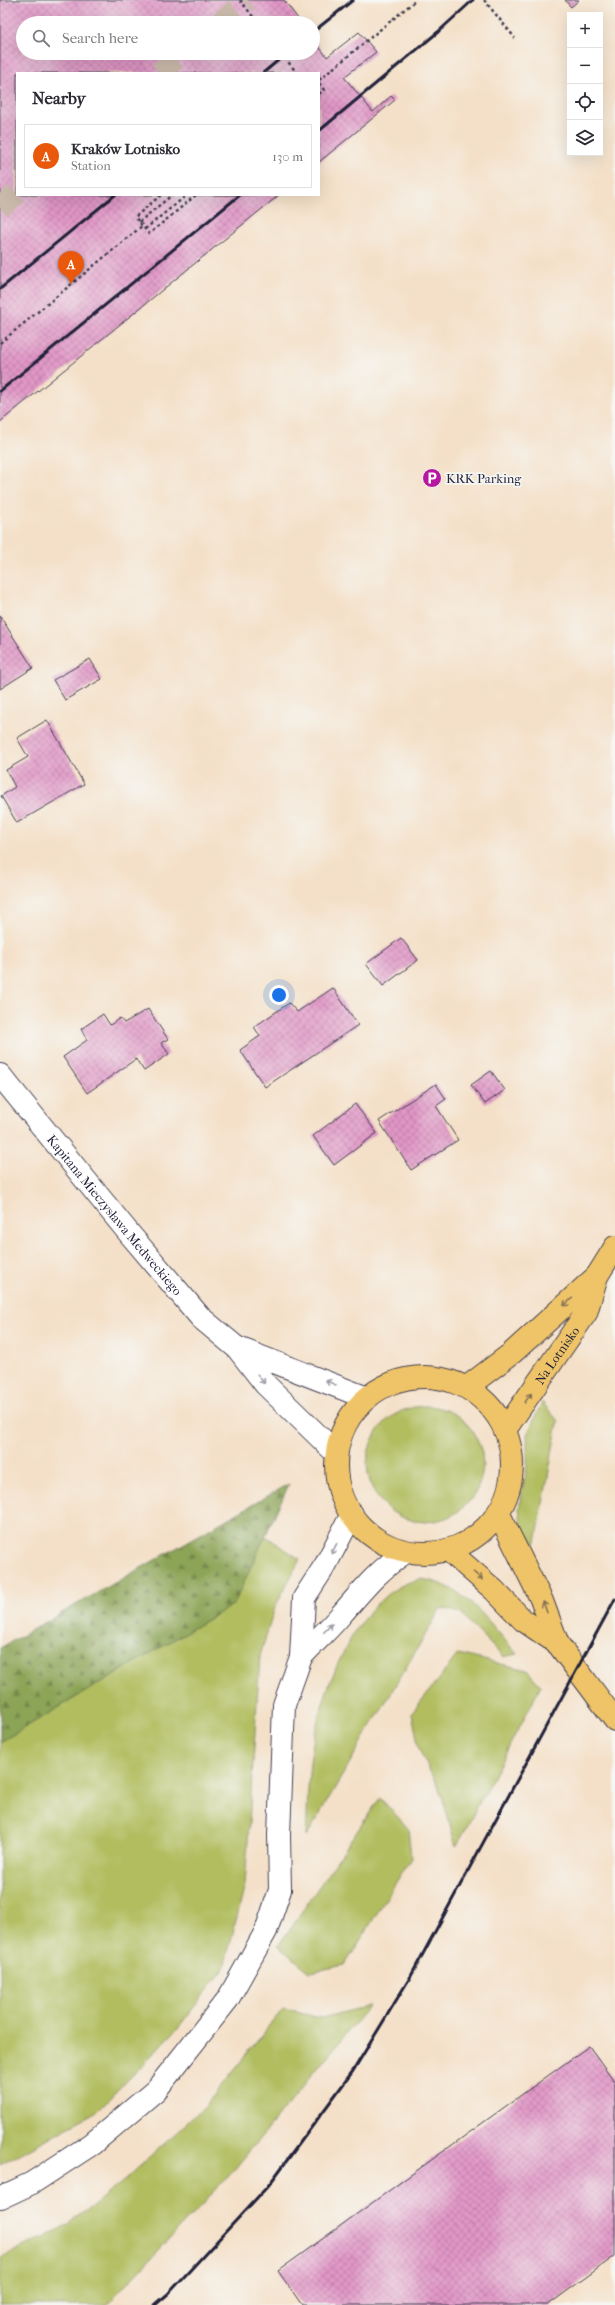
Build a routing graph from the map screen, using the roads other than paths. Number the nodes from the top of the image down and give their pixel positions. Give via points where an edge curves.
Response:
1 (0, 1075) edge
2 (615, 1247) edge
3 (597, 1276) junction
4 (237, 1348) junction
5 (467, 1387) junction
6 (367, 1398) junction
7 (505, 1430) junction
8 (336, 1453) junction
9 (352, 1514) junction
10 (499, 1514) junction
11 (448, 1550) junction
12 (406, 1552) junction
13 (558, 1644) junction
14 (301, 1656) junction
15 (615, 1720) edge
16 (0, 2198) edge

1 - 4 street, Kapitana Mieczysława Medweckiego via 201,1318
2 - 3 main road, Na Lotnisko
3 -> 5 main road, Na Lotnisko via 512,1353
7 -> 3 main road, Na Lotnisko via 586,1313
6 -> 4 street, Kapitana Mieczysława Medweckiego
4 -> 8 street, Kapitana Mieczysława Medweckiego via 265,1384
5 - 6 main road via 442,1378 415,1377 390,1384
5 - 7 main road via 490,1406
6 - 8 main road via 352,1414 342,1433
7 - 10 main road via 512,1458 511,1480
8 - 9 main road via 336,1476 342,1498
9 - 12 main road via 371,1536
9 -> 14 street via 326,1564 304,1598
10 - 11 main road via 485,1530 468,1542
13 -> 10 main road via 542,1600
11 - 12 main road
11 -> 13 main road via 494,1590 523,1620
14 -> 12 street via 340,1617 362,1588
13 - 15 main road
14 - 16 street via 284,1705 279,1835 280,1890 266,1931 228,1999 156,2090 92,2144 32,2183

